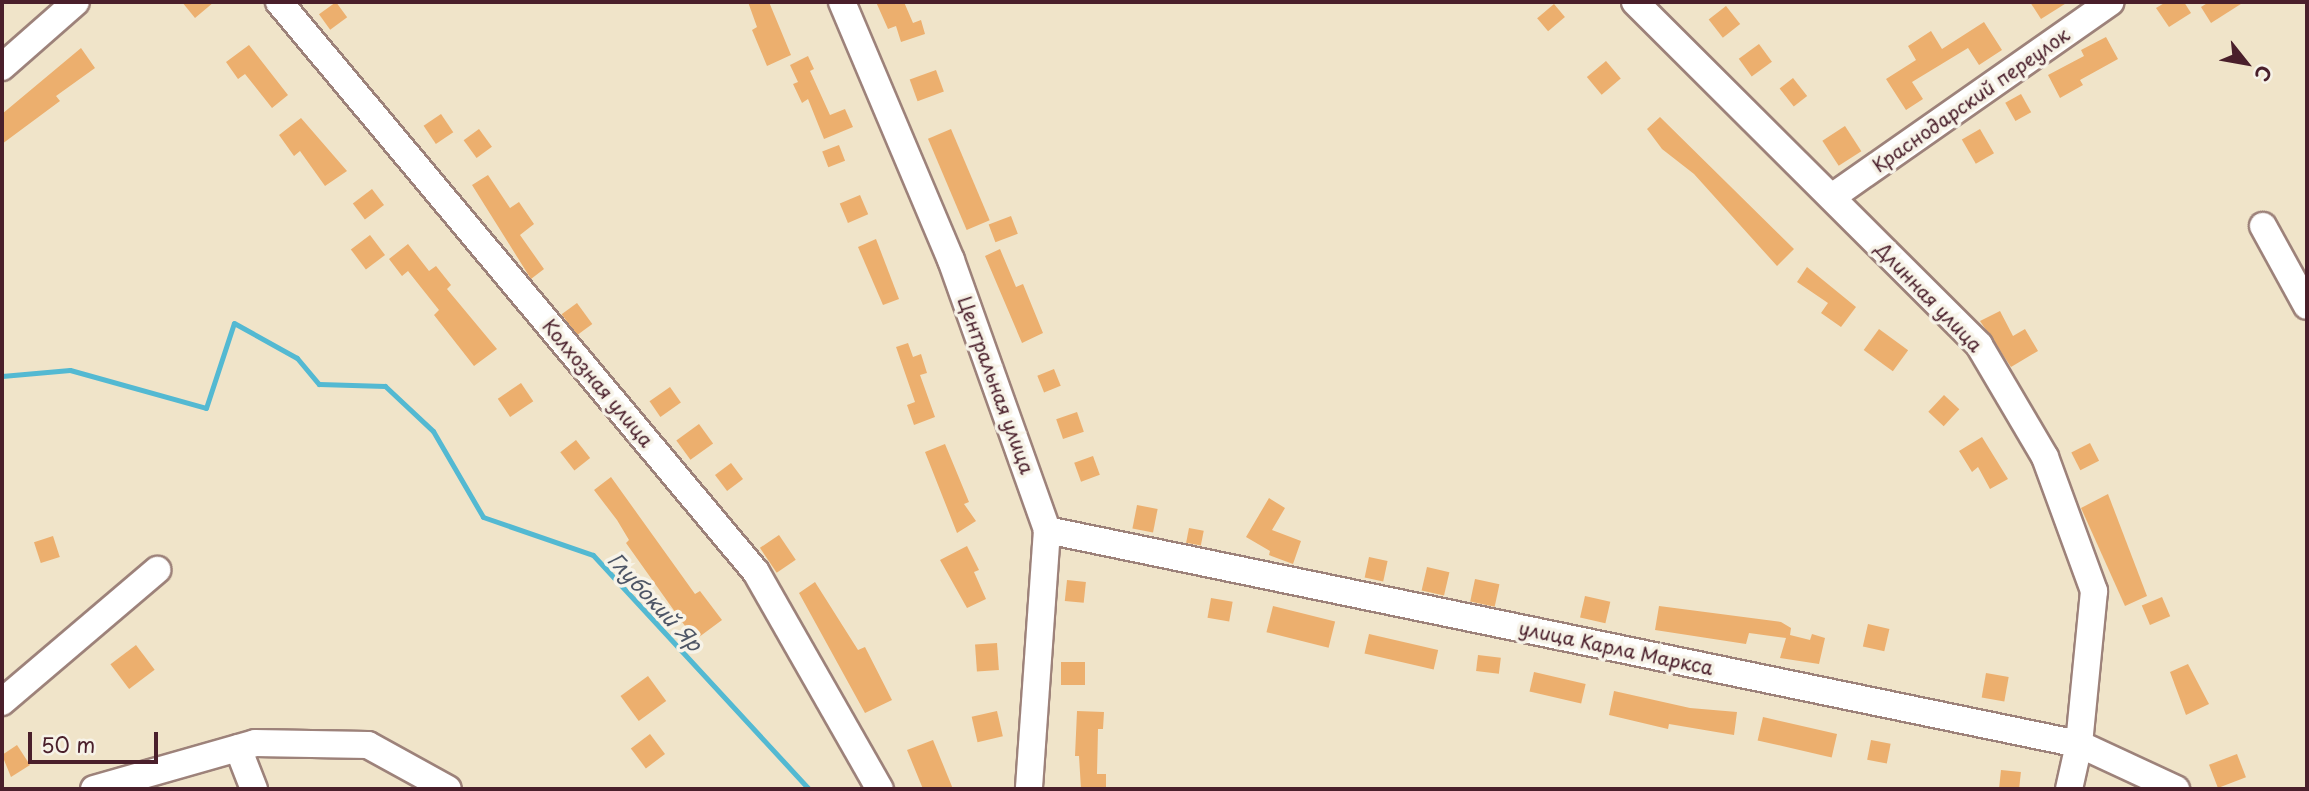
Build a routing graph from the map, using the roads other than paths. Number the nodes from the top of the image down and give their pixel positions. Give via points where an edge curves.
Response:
1 (76, 2) edge
2 (279, 2) edge
3 (842, 2) edge
4 (1635, 2) edge
5 (2111, 2) edge
6 (2, 67) edge
7 (1832, 197) junction
8 (2263, 226) dead end
9 (2307, 306) edge
10 (1047, 530) junction
11 (157, 570) dead end
12 (2, 702) edge
13 (2079, 744) junction
14 (238, 748) junction
15 (94, 789) edge
16 (254, 789) edge
17 (448, 789) edge
18 (880, 789) edge
19 (1029, 789) edge
20 (2069, 789) edge
21 (2176, 789) edge

1 - 6 street
2 - 18 street, Колхозная улица via 756,572
3 - 10 street, Центральная улица via 951,260
4 - 7 street, Длинная улица
5 - 7 street, Краснодарский переулок
7 - 13 street, Длинная улица via 1979,345 2045,457 2094,591
8 - 9 street
10 - 13 street, улица Карла Маркса
10 - 19 street, Центральная улица
11 - 12 street
13 - 20 street, Длинная улица
13 - 21 street, улица Карла Маркса
14 - 15 street
14 - 16 street
14 - 17 street via 255,743 368,745

